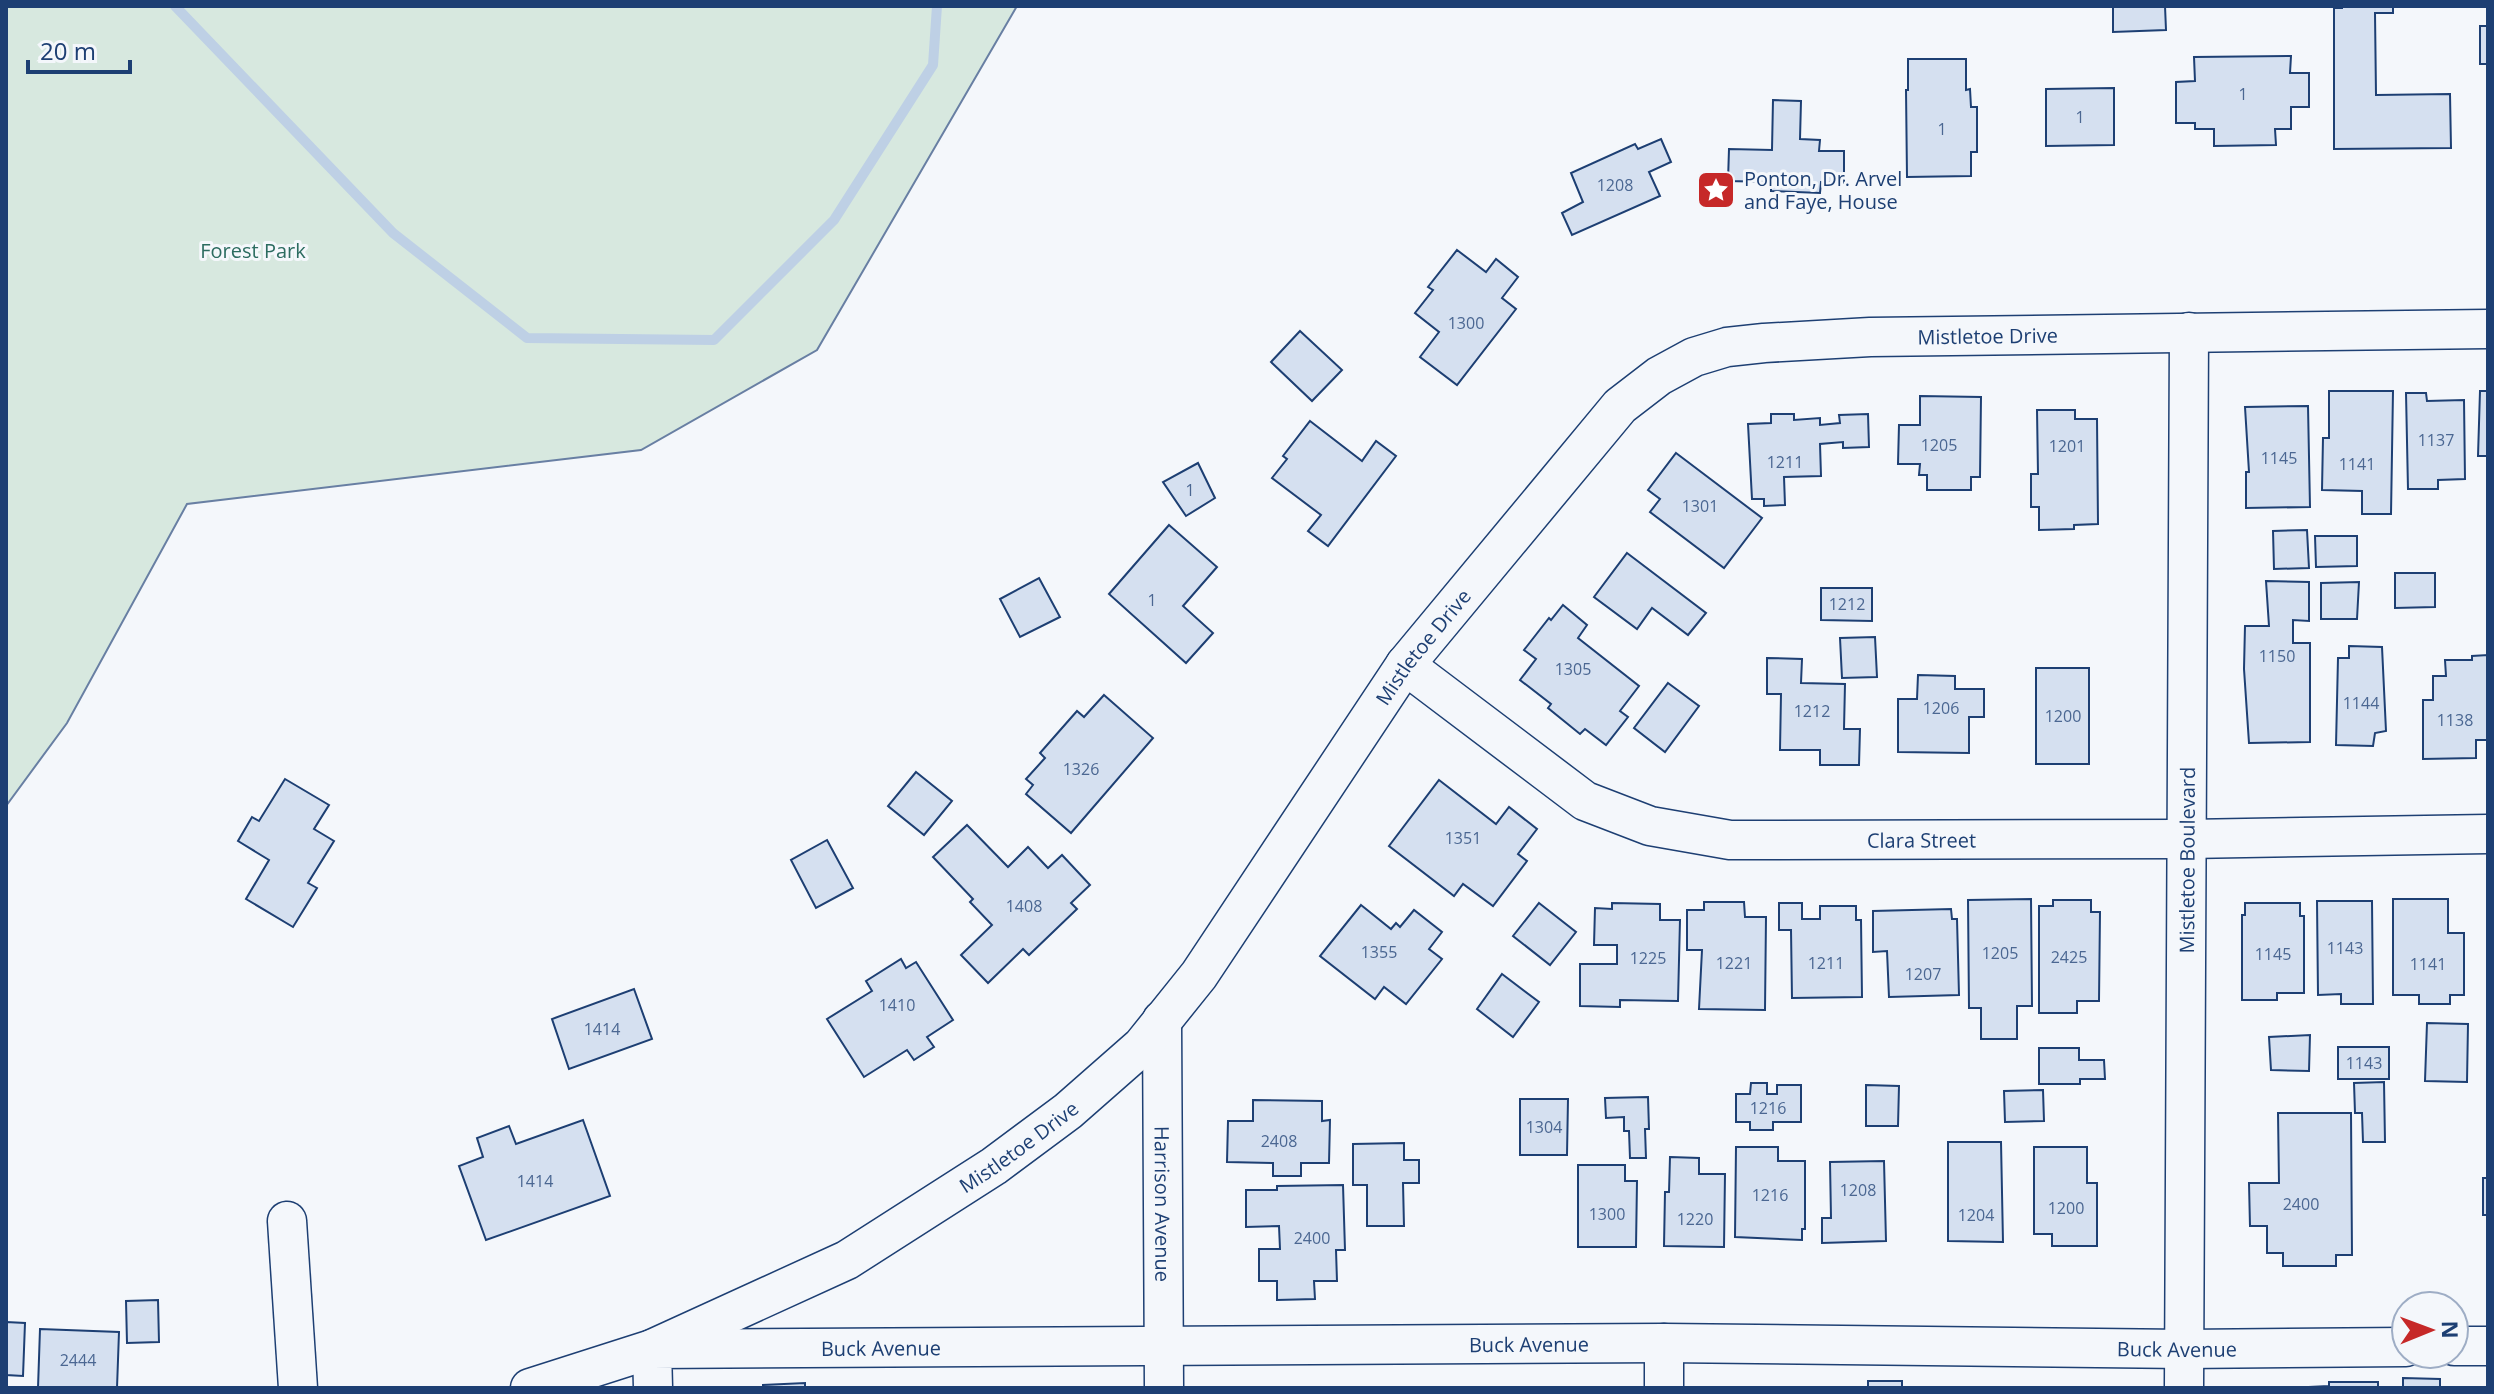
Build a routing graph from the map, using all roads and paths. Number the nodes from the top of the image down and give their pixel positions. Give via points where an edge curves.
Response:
1 (2488, 329) edge
2 (2189, 332) junction
3 (1405, 665) junction
4 (2488, 834) edge
5 (2188, 839) junction
6 (1162, 1020) junction
7 (287, 1221) dead end
8 (1664, 1343) junction
9 (1164, 1346) junction
10 (2390, 1347) edge
11 (652, 1349) junction
12 (2184, 1349) junction
13 (298, 1388) edge
14 (530, 1388) edge
15 (653, 1388) edge
16 (1164, 1388) edge
17 (1664, 1388) edge
18 (2184, 1388) edge

1 - 2 street, Mistletoe Drive
2 - 3 street, Mistletoe Drive via 1870,337 1727,347 1694,357 1620,406
2 - 5 street, Mistletoe Boulevard
3 - 5 street, Clara Street via 1585,801 1650,826 1730,840
3 - 6 street, Mistletoe Drive via 1199,975
4 - 5 street, Clara Street
5 - 12 street, Mistletoe Boulevard
6 - 9 street, Harrison Avenue
6 - 11 street, Mistletoe Drive via 1142,1046 1068,1111 981,1175 847,1260
7 - 13 street
8 - 9 street, Buck Avenue
8 - 12 street, Buck Avenue
8 - 17 street
9 - 11 street, Buck Avenue
9 - 16 street, Harrison Avenue
10 - 12 street, Buck Avenue
11 - 14 street, Mistletoe Drive
11 - 15 street
12 - 18 street, Mistletoe Boulevard

